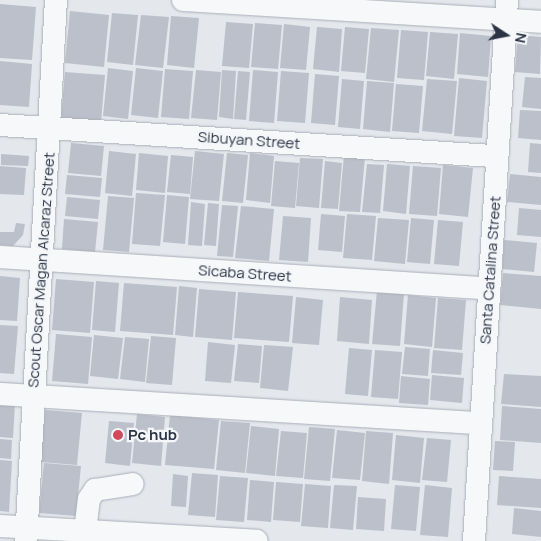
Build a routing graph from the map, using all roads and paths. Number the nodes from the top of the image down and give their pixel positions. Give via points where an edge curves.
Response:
1 (56, 0) edge
2 (183, 0) edge
3 (507, 10) edge
4 (541, 22) edge
5 (0, 125) edge
6 (51, 128) junction
7 (498, 156) junction
8 (0, 257) edge
9 (42, 260) junction
10 (489, 289) junction
11 (0, 394) edge
12 (33, 396) junction
13 (481, 423) junction
14 (133, 484) dead end
15 (0, 526) edge
16 (85, 531) junction
17 (27, 534) edge
18 (257, 541) edge
19 (474, 541) edge

1 - 6 street, Scout Oscar Magan Alcaraz Street
2 - 3 street
3 - 4 street
3 - 7 street, Santa Catalina Street
5 - 6 street, Sibuyan Street
6 - 7 street, Sibuyan Street
6 - 9 street, Scout Oscar Magan Alcaraz Street
7 - 10 street, Santa Catalina Street
8 - 9 street, Sicaba Street
9 - 10 street, Sicaba Street
9 - 12 street, Scout Oscar Magan Alcaraz Street
10 - 13 street, Santa Catalina Street
11 - 12 street
12 - 13 street
12 - 17 street, Scout Oscar Magan Alcaraz Street
13 - 19 street, Santa Catalina Street
14 - 16 street via 95,490
15 - 17 street
16 - 17 street
16 - 18 street

